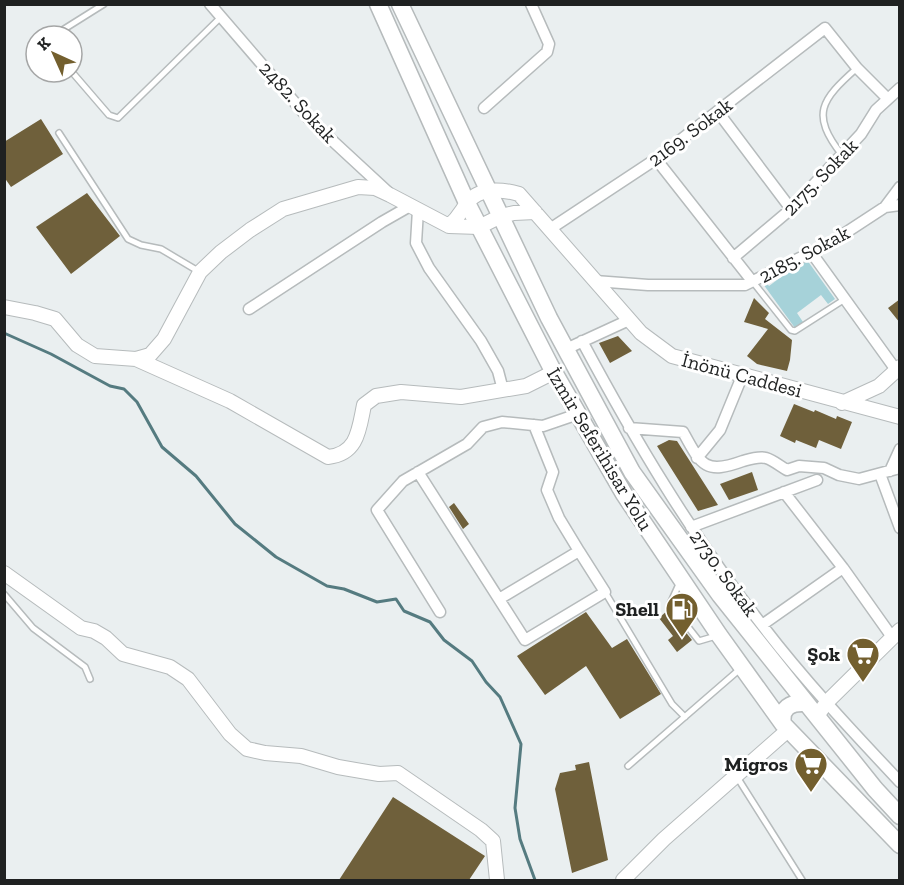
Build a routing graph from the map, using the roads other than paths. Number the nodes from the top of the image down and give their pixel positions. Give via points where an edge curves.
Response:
1 (104, 4) edge
2 (210, 4) edge
3 (378, 4) edge
4 (400, 4) edge
5 (531, 4) edge
6 (221, 17) junction
7 (72, 24) edge
8 (857, 68) junction
9 (82, 84) edge
10 (900, 88) edge
11 (888, 99) junction
12 (484, 108) dead end
13 (718, 112) junction
14 (59, 133) dead end
15 (842, 155) junction
16 (656, 159) junction
17 (900, 187) edge
18 (489, 191) junction
19 (390, 195) junction
20 (467, 203) junction
21 (900, 205) edge
22 (885, 207) junction
23 (414, 208) junction
24 (791, 209) junction
25 (535, 212) junction
26 (501, 216) junction
27 (449, 226) junction
28 (479, 227) junction
29 (550, 229) junction
30 (811, 252) junction
31 (733, 258) junction
32 (200, 272) junction
33 (595, 281) junction
34 (752, 281) junction
35 (845, 299) junction
36 (4, 307) edge
37 (249, 309) dead end
38 (629, 320) junction
39 (582, 341) junction
40 (566, 349) junction
41 (136, 359) junction
42 (898, 368) edge
43 (554, 372) junction
44 (743, 374) junction
45 (879, 386) junction
46 (503, 390) junction
47 (842, 403) junction
48 (884, 412) junction
49 (578, 414) junction
50 (900, 417) edge
51 (534, 425) junction
52 (629, 428) junction
53 (900, 449) edge
54 (697, 458) junction
55 (890, 471) edge
56 (418, 472) junction
57 (817, 480) dead end
58 (784, 492) junction
59 (691, 527) junction
60 (900, 528) edge
61 (579, 551) junction
62 (843, 568) junction
63 (4, 573) edge
64 (605, 592) junction
65 (4, 594) edge
66 (499, 599) junction
67 (440, 612) dead end
68 (762, 625) junction
69 (896, 633) edge
70 (742, 668) junction
71 (90, 679) dead end
72 (828, 702) junction
73 (805, 703) junction
74 (817, 716) junction
75 (685, 717) junction
76 (788, 730) junction
77 (628, 766) dead end
78 (736, 775) junction
79 (900, 782) edge
80 (900, 816) edge
81 (900, 845) edge
82 (627, 878) edge
83 (497, 880) edge
84 (802, 880) edge

1 - 7 lane
2 - 6 street, 2482. Sokak
3 - 20 main road, İzmir Seferihisar Yolu
4 - 18 main road, İzmir Seferihisar Yolu
5 - 12 street via 549,44 548,51
6 - 9 lane via 118,118 109,115
6 - 19 street, 2482. Sokak via 309,119
8 - 11 street
8 - 13 street, 2169. Sokak via 825,28
8 - 15 lane via 833,93 823,114 825,130
10 - 11 street, 2175. Sokak
11 - 15 street, 2175. Sokak
13 - 16 street, 2169. Sokak
13 - 24 street
14 - 32 lane via 128,239 161,249
15 - 24 street, 2175. Sokak
16 - 29 street, 2169. Sokak
16 - 31 street
17 - 22 street
18 - 20 street via 477,194
18 - 25 street, İnönü Caddesi via 519,194
18 - 26 main road, İzmir Seferihisar Yolu
19 - 23 street
19 - 32 street via 358,187 283,209 221,252
20 - 27 street
20 - 28 main road, İzmir Seferihisar Yolu
21 - 22 street, 2185. Sokak
22 - 30 street, 2185. Sokak
23 - 27 street
23 - 37 street via 382,222
23 - 46 street via 416,243 481,341 498,371
24 - 31 street, 2175. Sokak
25 - 26 street
25 - 29 street, İnönü Caddesi
26 - 28 street
26 - 40 main road, İzmir Seferihisar Yolu
27 - 28 street
28 - 43 main road, İzmir Seferihisar Yolu
29 - 33 street, İnönü Caddesi
30 - 34 street, 2185. Sokak
30 - 35 street
31 - 34 street
32 - 41 street via 164,339 150,355
33 - 34 street, 2185. Sokak via 648,285 745,285
33 - 38 street, İnönü Caddesi
34 - 35 lane via 795,331
35 - 42 street
36 - 41 street via 55,319 77,345 94,356
38 - 39 street
38 - 44 street, İnönü Caddesi via 672,356
39 - 40 street
39 - 52 street, 2730. Sokak
40 - 73 main road, İzmir Seferihisar Yolu via 632,472 720,595
41 - 46 street via 230,401 328,457 339,456 357,439 364,405 376,396 401,392 461,398
42 - 45 street
43 - 46 street via 526,386
43 - 49 main road, İzmir Seferihisar Yolu
44 - 47 street, İnönü Caddesi
44 - 54 street via 720,430
45 - 47 street
45 - 48 street
47 - 48 street, İnönü Caddesi
48 - 50 street, İnönü Caddesi
49 - 51 street via 543,426
49 - 70 main road, İzmir Seferihisar Yolu via 624,494
51 - 56 street via 502,422 483,427 467,444
51 - 61 street via 553,472 547,490
52 - 54 street via 682,432
52 - 59 street, 2730. Sokak
53 - 55 street
54 - 55 street via 706,466 723,468 754,457 766,458 787,470 799,466 824,468 859,480
55 - 60 street
56 - 66 street
56 - 67 street via 403,481 378,510
57 - 58 street
58 - 59 street
58 - 62 street
59 - 68 street, 2730. Sokak
61 - 64 street
61 - 66 street
62 - 68 street
62 - 69 street
63 - 83 street via 81,628 106,638 123,654 170,668 188,679 230,734 247,749 301,756 379,774 398,773 493,841
64 - 66 street via 525,639
64 - 75 lane via 672,704
65 - 71 lane via 33,627 85,667
68 - 72 street, 2730. Sokak
69 - 72 street
70 - 75 lane
70 - 76 main road, İzmir Seferihisar Yolu
72 - 73 street
72 - 74 street
72 - 79 street, 2730. Sokak
73 - 74 main road, İzmir Seferihisar Yolu
73 - 76 main road via 794,703 784,711
74 - 76 main road via 806,732
74 - 80 main road, İzmir Seferihisar Yolu
75 - 77 lane
76 - 78 street
76 - 81 main road, İzmir Seferihisar Yolu
78 - 82 street
78 - 84 lane

